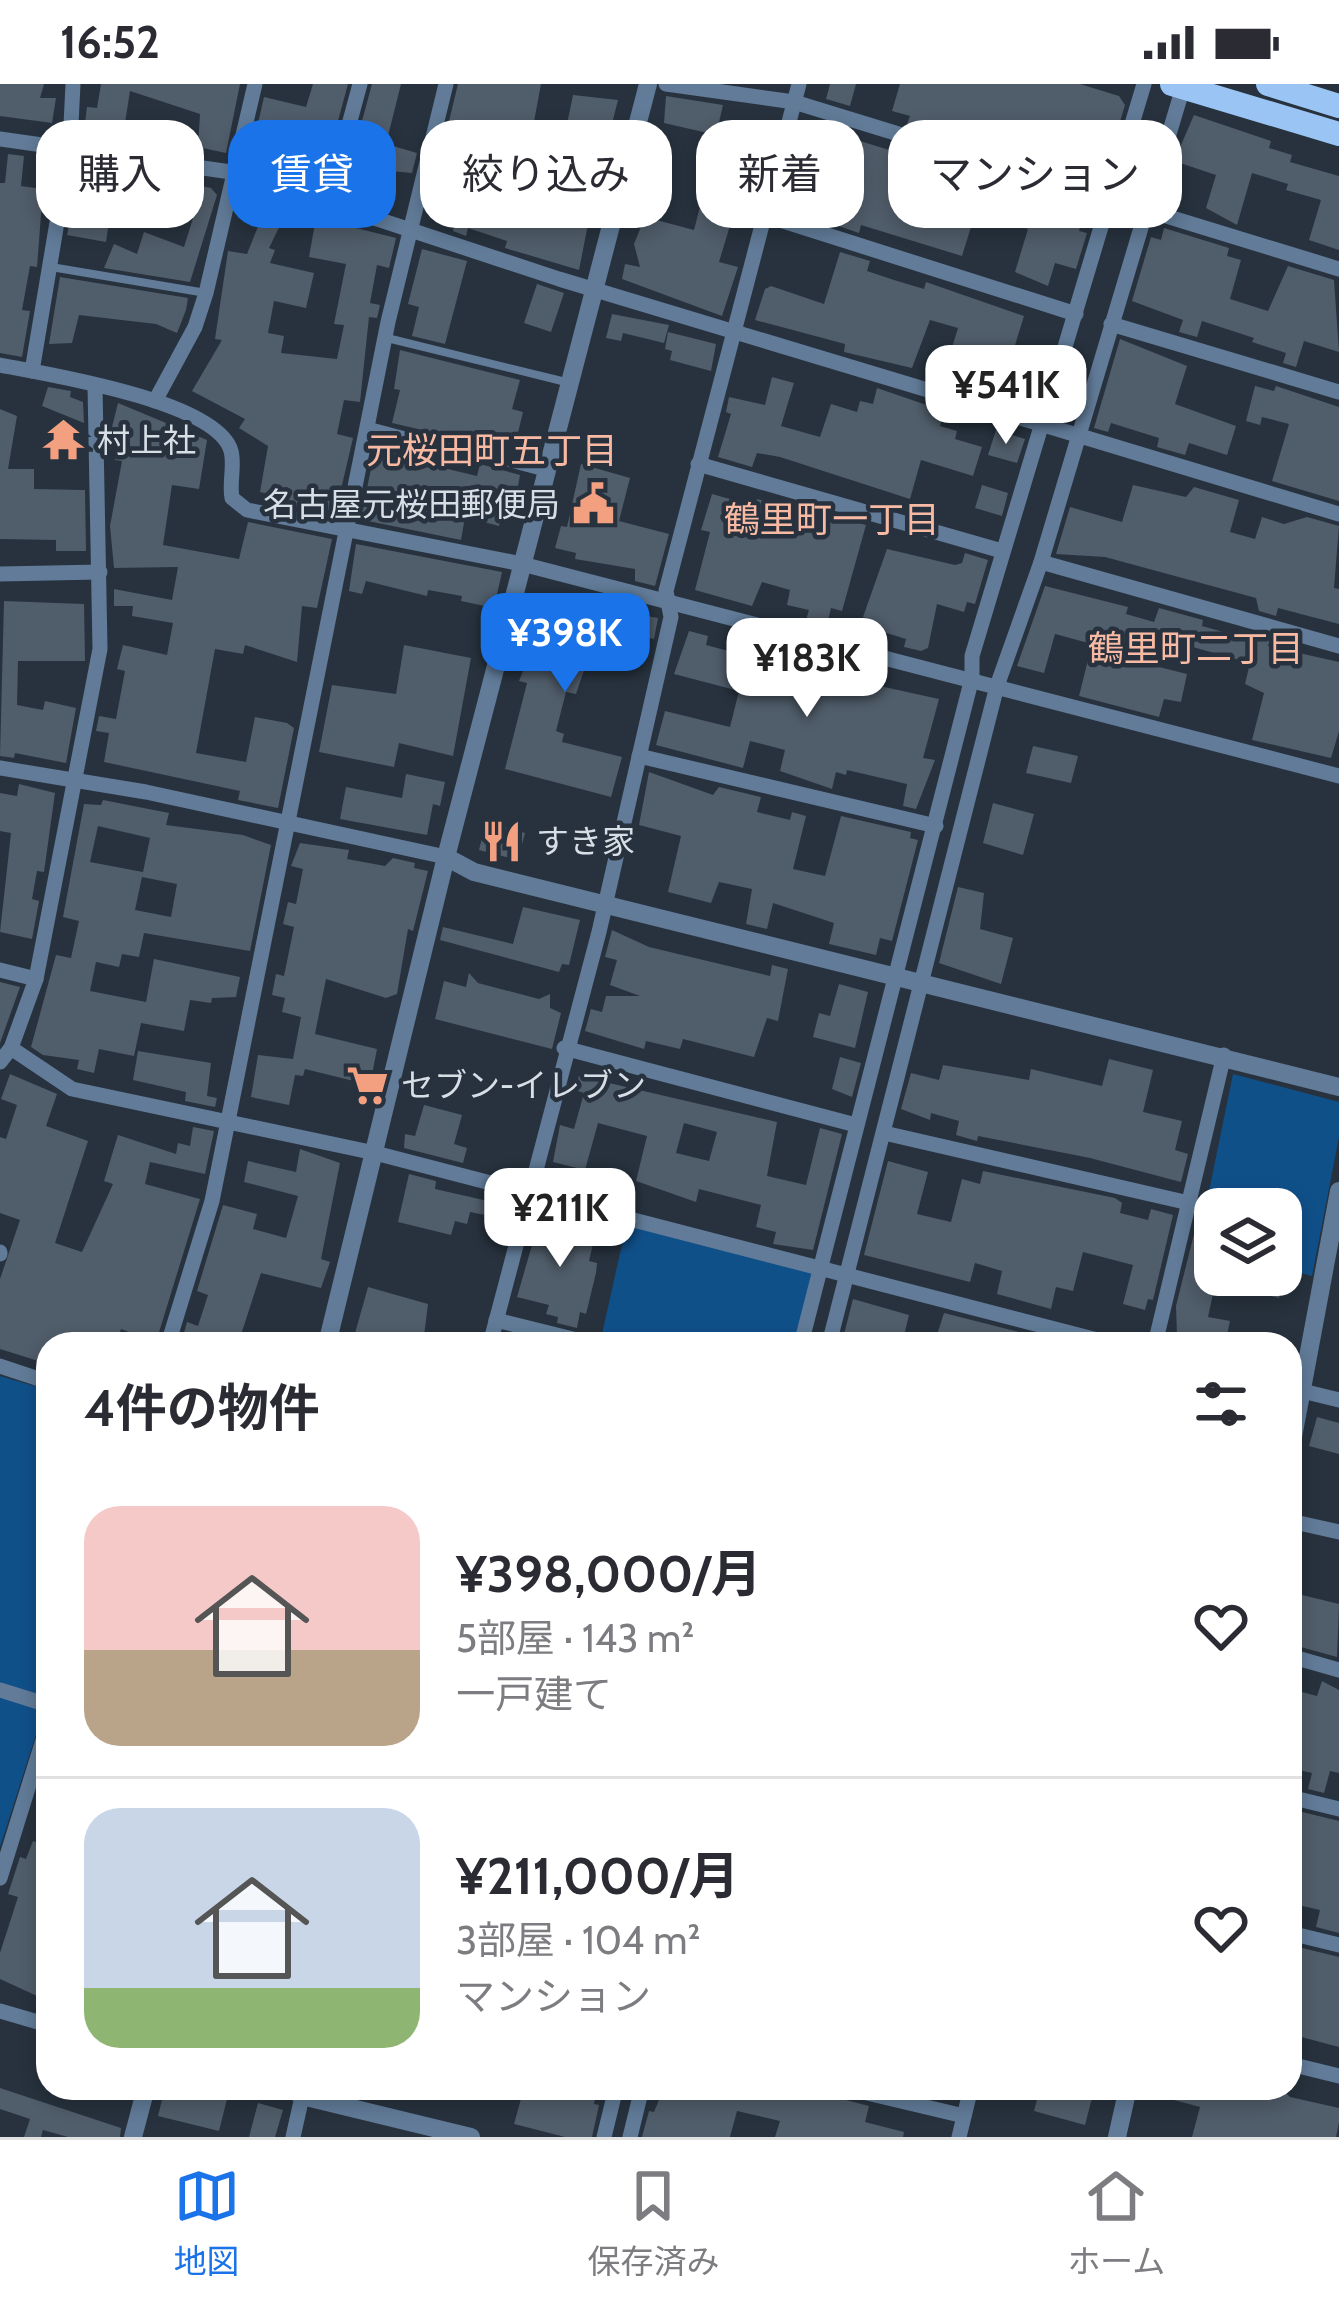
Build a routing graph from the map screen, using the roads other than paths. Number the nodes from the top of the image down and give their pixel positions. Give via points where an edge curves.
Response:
1 (73, 84) edge
2 (255, 84) edge
3 (360, 84) edge
4 (446, 84) edge
5 (648, 84) edge
6 (666, 84) edge
7 (799, 84) edge
8 (1144, 84) edge
9 (1268, 84) edge
10 (1180, 85) edge
11 (794, 102) junction
12 (1339, 106) edge
13 (71, 120) edge
14 (248, 120) edge
15 (350, 120) edge
16 (437, 120) edge
17 (639, 120) edge
18 (789, 120) edge
19 (1133, 120) edge
20 (1170, 120) edge
21 (888, 132) edge
22 (1339, 134) edge
23 (0, 139) edge
24 (36, 143) edge
25 (420, 186) edge
26 (228, 210) edge
27 (1182, 222) edge
28 (396, 224) edge
29 (56, 228) edge
30 (409, 228) junction
31 (611, 228) edge
32 (761, 228) edge
33 (805, 228) edge
34 (1101, 228) edge
35 (1140, 228) edge
36 (50, 267) junction
37 (1339, 269) edge
38 (595, 288) junction
39 (206, 292) junction
40 (1076, 314) junction
41 (1112, 324) junction
42 (733, 333) junction
43 (386, 337) junction
44 (0, 365) edge
45 (32, 371) junction
46 (572, 384) junction
47 (95, 386) junction
48 (1339, 392) edge
49 (155, 401) junction
50 (368, 425) junction
51 (1040, 428) junction
52 (1076, 437) junction
53 (698, 464) junction
54 (547, 473) junction
55 (1339, 514) edge
56 (347, 528) junction
57 (1002, 551) junction
58 (1041, 562) junction
59 (522, 563) junction
60 (100, 572) junction
61 (0, 574) edge
62 (669, 603) junction
63 (1339, 646) edge
64 (972, 678) junction
65 (997, 686) junction
66 (639, 756) junction
67 (0, 768) edge
68 (1337, 770) edge
69 (76, 782) junction
70 (288, 823) junction
71 (936, 826) junction
72 (446, 857) junction
73 (605, 904) junction
74 (0, 970) edge
75 (898, 978) junction
76 (36, 979) junction
77 (923, 984) junction
78 (564, 1048) junction
79 (6, 1055) edge
80 (1224, 1055) junction
81 (1339, 1087) edge
82 (228, 1122) junction
83 (856, 1125) junction
84 (884, 1132) junction
85 (375, 1153) junction
86 (1339, 1191) edge
87 (527, 1192) junction
88 (1189, 1203) junction
89 (1335, 1242) edge
90 (819, 1270) junction
91 (846, 1278) junction
92 (496, 1320) junction
93 (172, 1332) edge
94 (331, 1332) edge
95 (493, 1332) edge
96 (544, 1332) edge
97 (804, 1332) edge
98 (832, 1332) edge
99 (1064, 1332) edge
100 (1158, 1332) edge
101 (0, 1366) edge
102 (1302, 1374) edge
103 (36, 1378) edge
104 (1302, 1391) edge
105 (1339, 1400) edge
106 (1302, 1524) edge
107 (1339, 1532) edge
108 (1302, 1659) edge
109 (1339, 1670) edge
110 (0, 1690) edge
111 (36, 1701) edge
112 (36, 1762) edge
113 (1302, 1800) edge
114 (1339, 1810) edge
115 (0, 1878) edge
116 (1302, 1936) edge
117 (1339, 1945) edge
118 (0, 2011) edge
119 (36, 2022) edge
120 (1302, 2067) edge
121 (1339, 2076) edge
122 (143, 2100) edge
123 (301, 2100) edge
124 (333, 2100) edge
125 (613, 2100) edge
126 (639, 2100) edge
127 (897, 2100) edge
128 (968, 2100) edge
129 (1125, 2100) edge
130 (964, 2116) junction
131 (134, 2137) edge
132 (293, 2137) edge
133 (471, 2137) edge
134 (604, 2137) edge
135 (630, 2137) edge
136 (959, 2137) edge
137 (1117, 2137) edge

1 - 13 street
2 - 14 street
3 - 15 street
4 - 16 street
5 - 17 street
6 - 11 street
7 - 11 street
8 - 19 street
9 - 12 main road
10 - 20 street
10 - 22 main road
11 - 18 street
11 - 21 street
23 - 24 street
25 - 30 street
26 - 39 street
27 - 37 street
28 - 30 street
29 - 36 street
30 - 38 street
30 - 43 street
31 - 38 street
32 - 42 street
33 - 40 street
34 - 40 street
35 - 41 street
36 - 39 lane
36 - 45 street
38 - 42 street
38 - 46 street
39 - 49 street
40 - 51 street
41 - 48 street
41 - 52 street
42 - 51 street
42 - 53 street
43 - 46 lane
43 - 50 street
44 - 45 street
45 - 47 street
46 - 54 street
47 - 49 street
47 - 60 street
49 - 56 street via 224,440 232,498 247,510
50 - 54 lane
50 - 56 street
51 - 52 street
51 - 57 street
52 - 55 street
52 - 58 street
53 - 57 street
53 - 62 street
54 - 59 street
56 - 59 street
56 - 70 street
57 - 64 street
58 - 63 street
58 - 65 street
59 - 62 street
59 - 72 street
60 - 61 street
60 - 69 street via 100,649
62 - 64 street
62 - 66 street
64 - 65 street
64 - 71 street
65 - 68 street
65 - 77 street
66 - 71 street
66 - 73 street
67 - 69 street
69 - 70 street
69 - 76 street
70 - 72 street
70 - 82 street
71 - 75 street
72 - 73 street via 474,872
72 - 85 street
73 - 75 street
73 - 78 street
74 - 76 street
75 - 77 street
75 - 83 street
76 - 79 street
77 - 80 street
77 - 84 street
78 - 83 street
78 - 87 street
79 - 82 street via 72,1089
80 - 81 street
80 - 88 street
82 - 85 street
82 - 93 street
83 - 90 street
84 - 88 street
84 - 91 street
85 - 87 street
85 - 94 street
86 - 89 street
87 - 90 street
87 - 92 street
88 - 100 street
89 - 102 street
90 - 91 street
90 - 97 street
91 - 98 street
91 - 99 street
92 - 95 street
92 - 96 street
101 - 103 street
104 - 105 street
106 - 107 street
108 - 109 street
110 - 111 street
112 - 115 street
113 - 114 street
116 - 117 street
118 - 119 street
120 - 121 street
122 - 131 street
123 - 132 street
124 - 133 street
125 - 134 street
126 - 135 street
127 - 130 street
128 - 130 street
129 - 137 street
130 - 136 street

